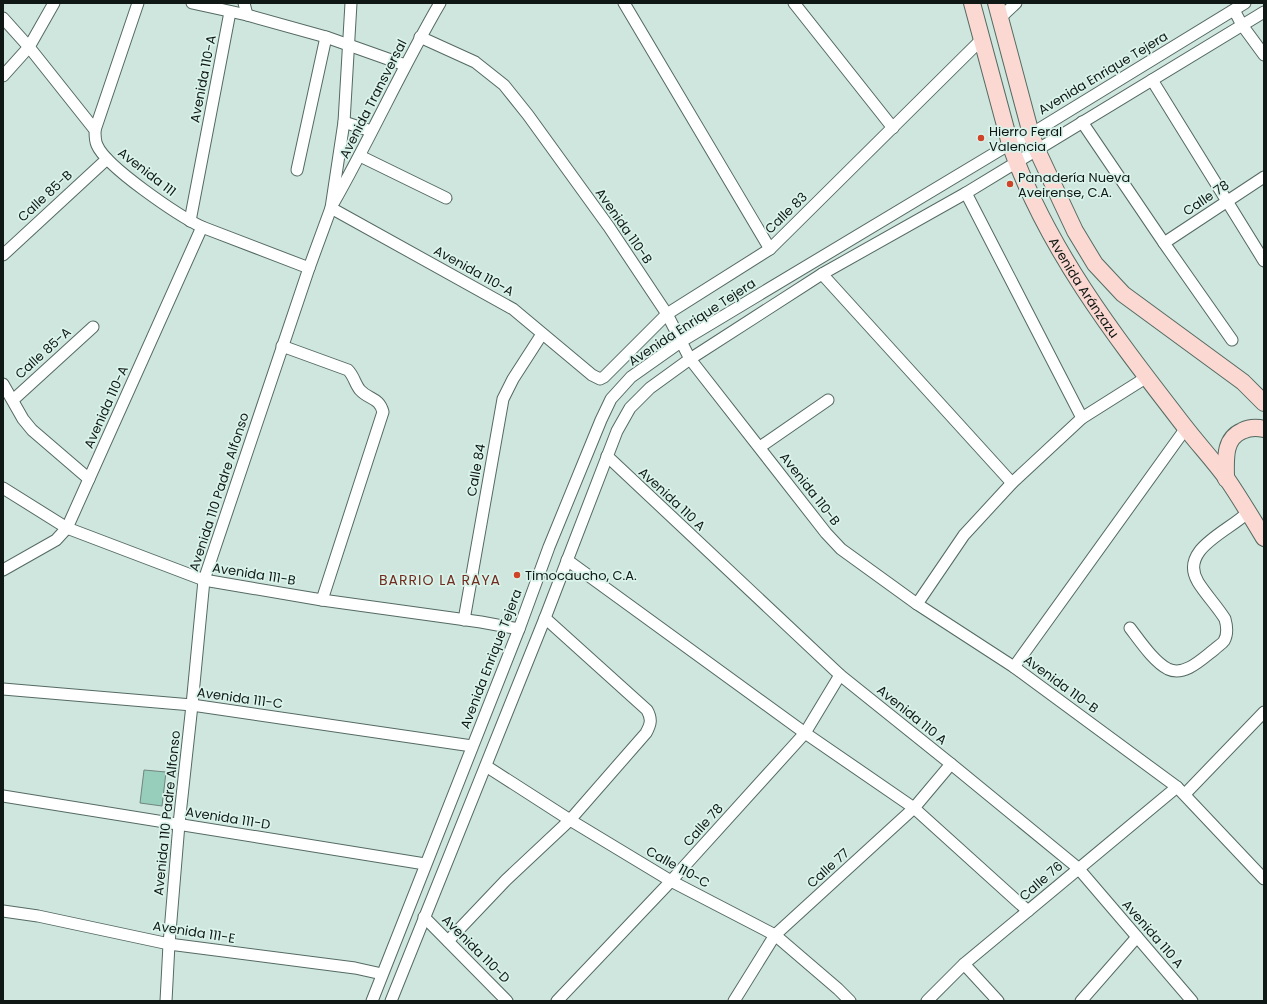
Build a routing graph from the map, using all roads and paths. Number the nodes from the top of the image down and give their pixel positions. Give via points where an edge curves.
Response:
1 (54, 3) edge
2 (138, 3) edge
3 (192, 3) edge
4 (244, 3) edge
5 (351, 3) edge
6 (440, 3) edge
7 (624, 3) edge
8 (794, 3) edge
9 (972, 3) edge
10 (1016, 3) edge
11 (1245, 3) edge
12 (1234, 10) junction
13 (998, 11) edge
14 (230, 12) junction
15 (1264, 12) edge
16 (247, 15) junction
17 (3, 18) edge
18 (1242, 25) junction
19 (326, 37) junction
20 (420, 37) junction
21 (981, 40) junction
22 (349, 44) junction
23 (29, 47) junction
24 (1264, 55) edge
25 (405, 65) junction
26 (3, 76) edge
27 (1152, 80) junction
28 (344, 122) junction
29 (1082, 122) junction
30 (893, 128) junction
31 (94, 130) junction
32 (371, 131) junction
33 (1031, 134) junction
34 (1010, 144) junction
35 (1037, 150) junction
36 (360, 156) junction
37 (107, 159) junction
38 (1017, 162) junction
39 (297, 170) dead end
40 (1264, 177) edge
41 (966, 193) junction
42 (446, 198) dead end
43 (1226, 202) junction
44 (331, 208) junction
45 (190, 221) junction
46 (202, 227) junction
47 (1164, 243) junction
48 (770, 248) junction
49 (3, 254) edge
50 (1264, 261) edge
51 (309, 268) junction
52 (822, 274) junction
53 (667, 314) junction
54 (93, 327) dead end
55 (542, 334) junction
56 (1232, 340) dead end
57 (682, 342) junction
58 (282, 346) junction
59 (690, 359) junction
60 (592, 375) joint
61 (1147, 377) junction
62 (3, 384) edge
63 (12, 400) junction
64 (828, 400) dead end
65 (1264, 403) edge
66 (1082, 418) junction
67 (1186, 428) junction
68 (1264, 429) edge
69 (760, 447) junction
70 (607, 456) junction
71 (89, 479) junction
72 (1226, 479) junction
73 (1012, 483) junction
74 (3, 488) edge
75 (1248, 512) junction
76 (67, 528) junction
77 (1264, 538) edge
78 (566, 560) junction
79 (3, 570) edge
80 (204, 580) junction
81 (322, 600) junction
82 (917, 604) junction
83 (546, 618) junction
84 (464, 620) junction
85 (1130, 628) dead end
86 (519, 629) junction
87 (1014, 667) junction
88 (840, 675) junction
89 (3, 689) edge
90 (192, 705) junction
91 (1264, 712) edge
92 (805, 733) junction
93 (472, 746) junction
94 (951, 764) junction
95 (486, 766) junction
96 (1181, 790) junction
97 (3, 796) edge
98 (914, 808) junction
99 (570, 820) junction
100 (179, 824) junction
101 (425, 864) junction
102 (1078, 868) junction
103 (1264, 879) edge
104 (671, 881) junction
105 (3, 911) edge
106 (1028, 911) junction
107 (424, 917) junction
108 (775, 935) junction
109 (1137, 937) junction
110 (448, 941) junction
111 (169, 944) junction
112 (964, 964) junction
113 (382, 974) junction
114 (166, 1001) edge
115 (372, 1001) edge
116 (391, 1001) edge
117 (508, 1001) edge
118 (557, 1001) edge
119 (734, 1001) edge
120 (850, 1001) edge
121 (927, 1001) edge
122 (998, 1001) edge
123 (1081, 1001) edge
124 (1192, 1001) edge

1 - 23 street
2 - 31 street
3 - 14 street
4 - 16 street
5 - 22 street, Avenida 110 Padre Alfonso
6 - 20 street, Avenida Transversal
7 - 48 street
8 - 30 street
9 - 21 main road, Avenida Aránzazu
10 - 13 street
11 - 12 street, Avenida Enrique Tejera
12 - 18 street
12 - 33 street, Avenida Enrique Tejera
13 - 33 main road, Avenida Aránzazu
14 - 16 street
14 - 45 street, Avenida 110-A
15 - 18 street
16 - 19 street
17 - 23 street, Avenida 111
18 - 24 street
18 - 27 street
19 - 22 street
19 - 39 street
20 - 25 street, Avenida Transversal
20 - 53 street, Avenida 110-B via 474,62 504,85 609,227
21 - 30 street, Calle 83
21 - 34 main road, Avenida Aránzazu
22 - 25 street
22 - 28 street, Avenida 110 Padre Alfonso
23 - 26 street
23 - 31 street, Avenida 111
25 - 32 street, Avenida Transversal
27 - 29 street
27 - 43 street
28 - 32 street
28 - 44 street, Avenida 110 Padre Alfonso
29 - 35 street
29 - 47 street
30 - 48 street, Calle 83
31 - 37 street, Avenida 111 via 97,145
32 - 36 street, Avenida Transversal
33 - 34 street, Avenida Enrique Tejera
33 - 35 main road, Avenida Aránzazu
34 - 38 main road, Avenida Aránzazu
34 - 57 street, Avenida Enrique Tejera
35 - 38 street
35 - 65 main road, Avenida Aránzazu via 1075,230 1095,264 1123,294 1243,382
36 - 42 street
36 - 44 street, Avenida Transversal
37 - 45 street, Avenida 111 via 137,185
37 - 49 street, Calle 85-B
38 - 41 street
38 - 61 main road, Avenida Aránzazu via 1049,232 1076,278
40 - 43 street, Calle 78
41 - 52 street
41 - 66 street
43 - 47 street, Calle 78
43 - 50 street
44 - 51 street, Avenida 110 Padre Alfonso
44 - 55 street, Avenida 110-A via 513,309
45 - 46 street, Avenida 111
46 - 51 street, Avenida 111
46 - 71 street, Avenida 110-A
47 - 56 street
48 - 53 street, Calle 83
51 - 58 street, Avenida 110 Padre Alfonso
52 - 59 street
52 - 73 street
53 - 57 street, Avenida 110-B
53 - 60 street, Calle 83 via 604,377 600,379
54 - 63 street, Calle 85-A
55 - 60 street, Avenida 110-A
55 - 84 street, Calle 84 via 503,399
57 - 59 street, Avenida 110-B
57 - 86 street, Avenida Enrique Tejera via 631,377 612,399 601,420
58 - 80 street, Avenida 110 Padre Alfonso
58 - 81 street via 348,370 360,390 378,402 383,412
59 - 69 street, Avenida 110-B
59 - 70 street via 650,388 630,408
61 - 66 street
61 - 67 main road, Avenida Aránzazu
62 - 63 street
63 - 71 street via 32,430
64 - 69 street
66 - 73 street
67 - 72 main road, Avenida Aránzazu
67 - 87 street
68 - 72 main road via 1249,428 1236,434 1227,451
69 - 82 street, Avenida 110-B via 840,549
70 - 78 street
70 - 88 street, Avenida 110 A
71 - 76 street, Avenida 110-A
72 - 75 main road, Avenida Aránzazu
73 - 82 street via 964,535
74 - 76 street, Avenida 111-B
75 - 77 main road, Avenida Aránzazu
75 - 85 street via 1207,543 1197,553 1193,564 1198,581 1225,619 1227,634 1224,641 1200,661 1175,671 1161,664
76 - 79 street, Avenida 110-A via 56,540
76 - 80 street, Avenida 111-B
78 - 83 street
78 - 92 street
80 - 81 street, Avenida 111-B
80 - 90 street, Avenida 110 Padre Alfonso
81 - 84 street, Avenida 111-B
82 - 87 street, Avenida 110-B
83 - 95 street
83 - 99 street via 647,710 651,717 646,733
84 - 86 street, Avenida 111-B
86 - 93 street, Avenida Enrique Tejera
87 - 96 street, Avenida 110-B
88 - 92 street, Calle 78
88 - 94 street, Avenida 110 A
89 - 90 street, Avenida 111-C
90 - 93 street, Avenida 111-C
90 - 100 street, Avenida 110 Padre Alfonso
91 - 96 street, Calle 76
92 - 98 street
92 - 104 street, Calle 78
93 - 101 street, Avenida Enrique Tejera
94 - 98 street, Calle 77
94 - 102 street, Avenida 110 A
95 - 99 street, Calle 110-C
95 - 107 street
96 - 102 street, Calle 76
96 - 103 street, Avenida 110-B
97 - 100 street, Avenida 111-D
98 - 106 street
98 - 108 street, Calle 77
99 - 104 street, Calle 110-C
99 - 110 street via 506,880
100 - 101 street, Avenida 111-D
100 - 111 street, Avenida 110 Padre Alfonso
101 - 113 street, Avenida Enrique Tejera
102 - 106 street, Calle 76
102 - 109 street, Avenida 110 A
104 - 108 street, Calle 110-C
104 - 118 street, Calle 78
105 - 111 street, Avenida 111-E
106 - 112 street, Calle 76
107 - 110 street, Avenida 110-D
107 - 116 street
108 - 119 street, Calle 77
108 - 120 street, Calle 110-C
109 - 123 street
109 - 124 street, Avenida 110 A
110 - 117 street, Avenida 110-D
111 - 113 street, Avenida 111-E via 354,968
111 - 114 street, Avenida 110 Padre Alfonso
112 - 121 street, Calle 76
112 - 122 street
113 - 115 street, Avenida Enrique Tejera

